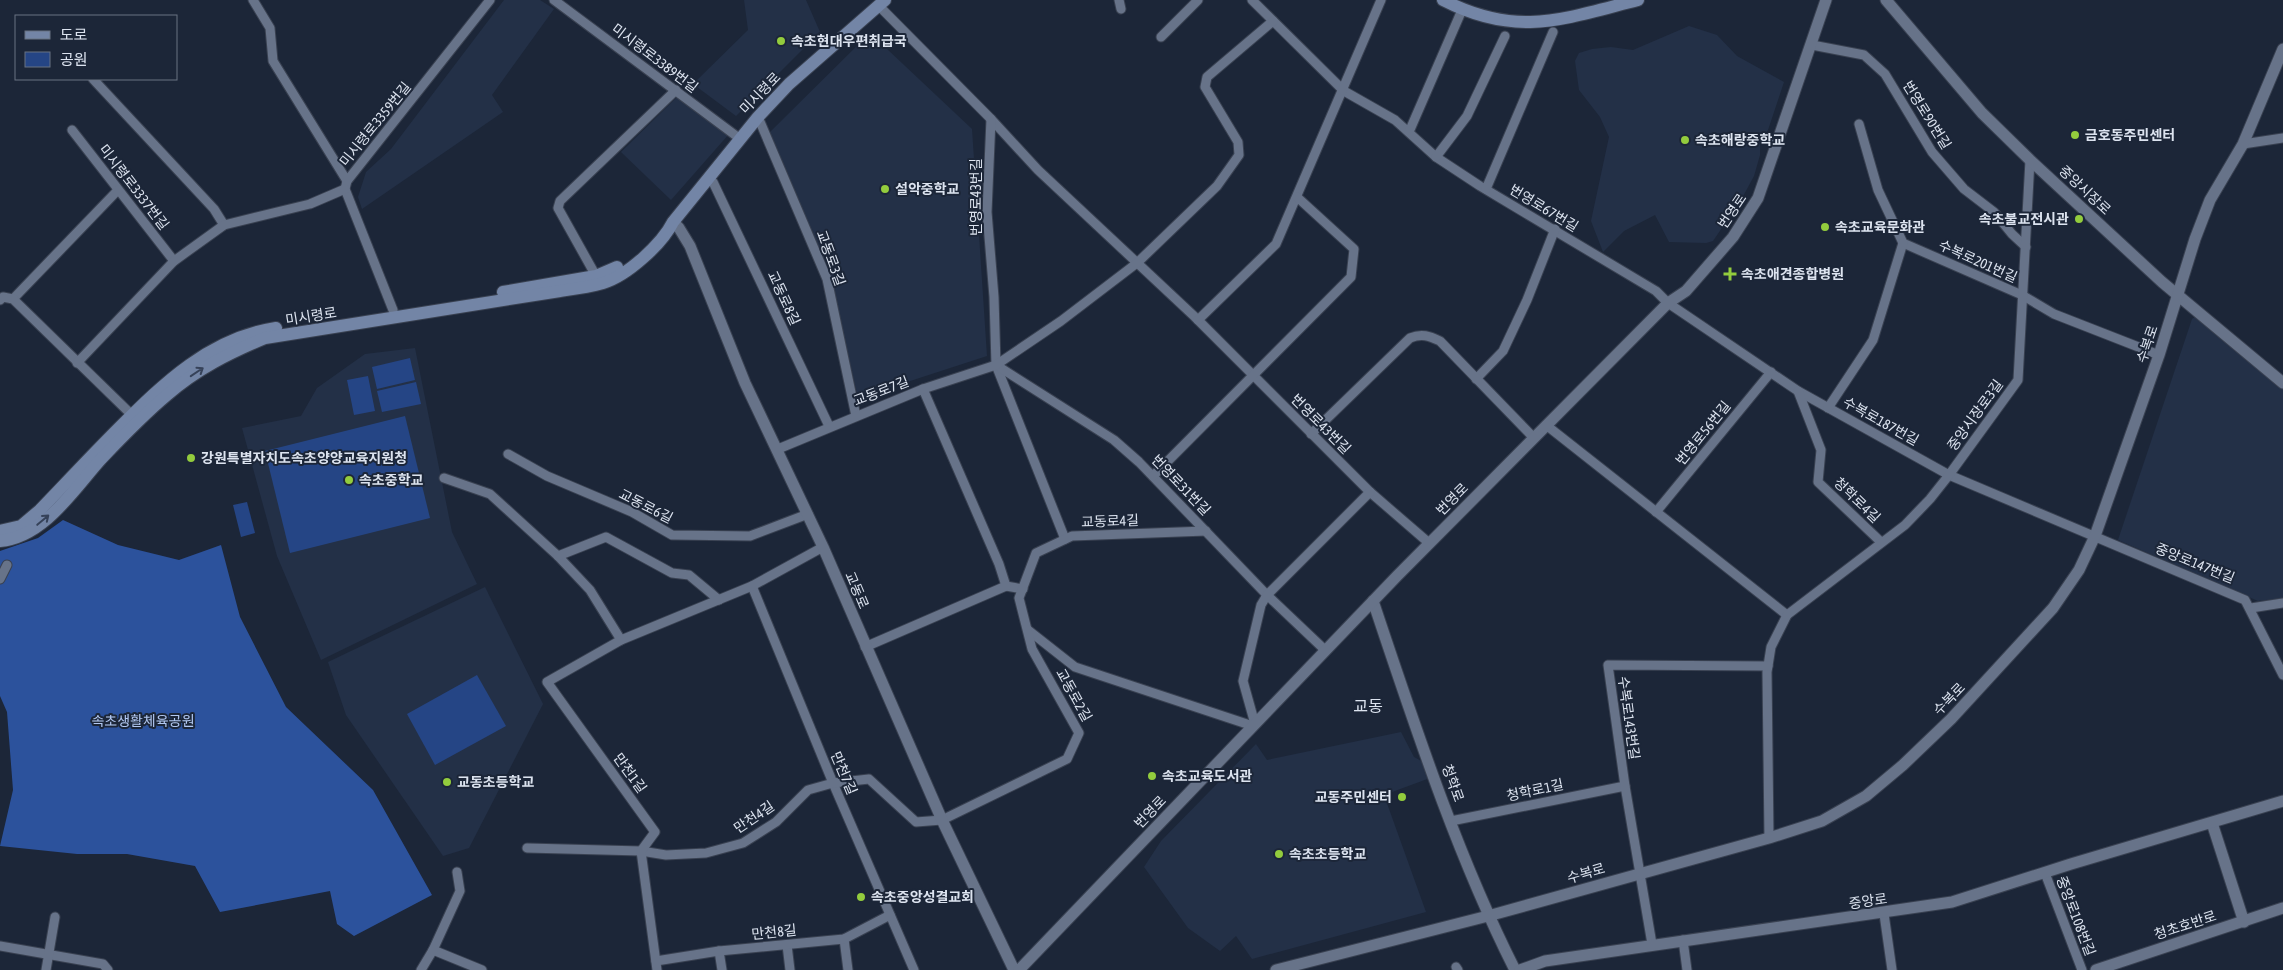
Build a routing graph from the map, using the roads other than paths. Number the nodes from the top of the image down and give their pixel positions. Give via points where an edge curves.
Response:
1 (253, 0) edge
2 (490, 0) edge
3 (554, 0) edge
4 (1198, 0) edge
5 (1252, 0) edge
6 (1381, 0) edge
7 (1443, 0) edge
8 (1638, 0) edge
9 (1826, 0) edge
10 (1886, 0) edge
11 (882, 3) edge
12 (1462, 10) junction
13 (1273, 21) junction
14 (1553, 32) dead end
15 (1161, 36) dead end
16 (1505, 36) dead end
17 (1812, 44) junction
18 (2283, 49) edge
19 (94, 80) edge
20 (676, 90) junction
21 (1344, 91) junction
22 (758, 117) junction
23 (991, 119) junction
24 (1858, 124) dead end
25 (72, 130) dead end
26 (1410, 132) junction
27 (739, 138) junction
28 (2283, 138) edge
29 (2243, 144) junction
30 (1436, 157) junction
31 (2030, 160) junction
32 (713, 182) dead end
33 (346, 185) junction
34 (1486, 189) junction
35 (118, 190) junction
36 (1297, 197) junction
37 (673, 222) junction
38 (224, 225) junction
39 (1555, 229) junction
40 (1903, 243) junction
41 (2026, 248) junction
42 (174, 261) junction
43 (1138, 263) junction
44 (596, 276) junction
45 (2179, 294) junction
46 (2022, 295) junction
47 (13, 299) junction
48 (0, 300) edge
49 (1668, 303) junction
50 (394, 313) junction
51 (1198, 320) junction
52 (2159, 355) junction
53 (77, 363) junction
54 (996, 365) junction
55 (1771, 372) junction
56 (1253, 376) junction
57 (1476, 379) junction
58 (2283, 383) edge
59 (923, 389) junction
60 (1798, 391) junction
61 (1828, 408) junction
62 (856, 416) junction
63 (135, 418) junction
64 (1546, 425) junction
65 (829, 426) junction
66 (1311, 434) junction
67 (1534, 438) junction
68 (778, 449) junction
69 (508, 454) dead end
70 (1949, 475) junction
71 (1153, 476) junction
72 (444, 478) dead end
73 (1370, 492) junction
74 (1656, 512) junction
75 (808, 514) junction
76 (0, 531) edge
77 (1206, 531) junction
78 (2095, 536) junction
79 (1065, 539) junction
80 (0, 541) edge
81 (1881, 542) junction
82 (1429, 543) junction
83 (824, 547) junction
84 (558, 556) junction
85 (7, 565) dead end
86 (0, 579) edge
87 (752, 586) junction
88 (1006, 586) junction
89 (1023, 589) junction
90 (1267, 596) junction
91 (1019, 598) joint
92 (719, 600) junction
93 (1373, 601) junction
94 (2283, 604) edge
95 (2251, 608) junction
96 (1787, 615) junction
97 (1027, 630) junction
98 (621, 640) junction
99 (865, 647) junction
100 (1325, 650) junction
101 (1768, 666) junction
102 (2283, 675) edge
103 (1254, 725) junction
104 (833, 783) junction
105 (1625, 786) junction
106 (2283, 801) edge
107 (942, 820) junction
108 (1451, 822) junction
109 (2212, 823) junction
110 (1770, 838) junction
111 (527, 848) dead end
112 (641, 851) junction
113 (457, 872) dead end
114 (2045, 872) junction
115 (1641, 873) junction
116 (2283, 908) edge
117 (1884, 914) junction
118 (890, 916) junction
119 (1488, 916) junction
120 (55, 917) dead end
121 (2244, 922) junction
122 (844, 939) junction
123 (1683, 940) junction
124 (1652, 944) junction
125 (787, 945) junction
126 (0, 946) edge
127 (433, 950) junction
128 (719, 951) junction
129 (49, 955) junction
130 (656, 965) edge
131 (1294, 968) edge
132 (46, 970) edge
133 (108, 970) edge
134 (421, 970) edge
135 (482, 970) edge
136 (722, 970) edge
137 (790, 970) edge
138 (848, 970) edge
139 (914, 970) edge
140 (1014, 970) edge
141 (1019, 970) edge
142 (1276, 970) edge
143 (1516, 970) edge
144 (1520, 970) edge
145 (1687, 970) edge
146 (1892, 970) edge
147 (2082, 970) edge
148 (2096, 970) edge

1 - 33 street via 270,28 273,61
2 - 33 street, 미시령로3359번길
3 - 20 street, 미시령로3389번길
4 - 15 street
5 - 13 street, 번영로67번길
6 - 21 street
7 - 12 main road
8 - 12 main road via 1544,22 1520,24
9 - 17 street, 번영로
10 - 31 street, 중앙시장로 via 1982,113
11 - 22 main road, 미시령로 via 789,84
11 - 23 street, 번영로43번길
12 - 26 street
13 - 21 street, 번영로67번길
13 - 43 street, 교동로7길 via 1207,77 1205,87 1238,142 1239,155 1217,186
14 - 34 street
16 - 30 street via 1467,116
17 - 41 street, 번영로90번길 via 1864,55 1885,74 1932,152 1964,189 1994,212
17 - 49 street, 번영로 via 1758,198 1733,237 1686,290
18 - 29 street, 수복로
19 - 38 street via 214,209
20 - 27 street, 미시령로3389번길
20 - 44 street via 560,201 558,208
21 - 26 street, 번영로67번길
21 - 36 street
22 - 27 main road, 미시령로
22 - 62 street, 교동로3길 via 828,279
23 - 43 street, 번영로43번길 via 1038,170
23 - 54 street, 번영로43번길 via 987,212
24 - 40 street via 1878,190
25 - 35 street, 미시령로3337번길
26 - 30 street, 번영로67번길
27 - 37 main road, 미시령로
28 - 29 street
29 - 45 street, 수복로 via 2210,200
30 - 34 street, 번영로67번길
31 - 41 street, 중앙시장로3길
31 - 45 street, 중앙시장로
32 - 65 street, 교동로8길
33 - 38 street via 310,204
33 - 50 street, 미시령로3359번길
34 - 39 street, 번영로67번길
35 - 42 street, 미시령로3337번길
35 - 47 street
36 - 51 street via 1276,244
36 - 56 street via 1354,249 1350,277
37 - 44 main road, 미시령로 via 629,260
37 - 50 main road, 미시령로 via 658,244 616,278 604,283
37 - 68 street, 교동로 via 690,246 742,374
38 - 42 street
39 - 49 street, 번영로67번길 via 1594,256 1656,291
39 - 57 street via 1528,300 1502,351
40 - 46 street, 수복로201번길
40 - 61 street via 1873,340
41 - 46 street, 중앙시장로3길
42 - 53 street
43 - 51 street, 번영로43번길
43 - 54 street, 교동로7길
44 - 50 main road, 미시령로
45 - 52 street, 수복로
45 - 58 street, 중앙시장로
46 - 52 street, 수복로201번길 via 2054,314
46 - 70 street, 중앙시장로3길 via 2018,380
47 - 48 street via 3,297
47 - 53 street
49 - 55 street, 수복로187번길
49 - 64 street, 번영로
50 - 63 main road, 미시령로 via 265,330 228,342 195,360 151,395
51 - 56 street, 번영로43번길
52 - 78 street, 수복로
53 - 63 street
54 - 59 street, 교동로7길
54 - 71 street, 번영로31번길 via 1114,440
54 - 79 street, 번영로43번길
55 - 60 street, 수복로187번길
55 - 74 street, 번영로56번길
56 - 66 street, 번영로43번길
56 - 71 street
57 - 66 street via 1440,341 1418,335 1410,338
57 - 67 street
59 - 62 street, 교동로7길
59 - 88 street
60 - 61 street, 수복로187번길
60 - 81 street, 청학로4길 via 1821,450 1818,482
61 - 70 street, 수복로187번길
62 - 65 street, 교동로7길
63 - 76 main road, 미시령로 via 21,526
80 -> 63 main road, 미시령로 via 31,531 59,507
64 - 67 street, 번영로
64 - 74 street
65 - 68 street, 교동로7길
66 - 73 street, 번영로43번길
67 - 82 street, 번영로
68 - 75 street, 교동로
69 - 75 street, 교동로6길 via 547,476 632,512 672,535 750,536
70 - 78 street, 수복로187번길
70 - 81 street, 중앙시장로3길 via 1905,525
71 - 77 street, 번영로31번길
72 - 84 street via 490,494
73 - 82 street, 번영로43번길
73 - 90 street
74 - 96 street
75 - 83 street, 교동로
77 - 79 street, 교동로4길 via 1072,536
77 - 90 street, 번영로31번길
78 - 95 street, 중앙로147번길 via 2236,595
78 - 110 street, 수복로 via 2079,570 2053,608 1951,719 1903,765 1866,796 1822,821
79 - 89 street, 교동로4길 via 1036,554
81 - 96 street
82 - 93 street, 번영로
83 - 87 street, 만천1길
83 - 99 street, 교동로
84 - 92 street via 606,537 672,573 689,575
84 - 98 street via 590,590
85 - 86 street
87 - 92 street, 만천1길
87 - 104 street, 만천7길
88 - 89 street
88 - 99 street
89 - 91 street, 교동로4길
90 - 100 street, 번영로31번길
90 - 103 street via 1261,605 1243,681
91 - 97 street, 교동로2길
92 - 98 street, 만천1길
93 - 100 street, 번영로
93 - 108 street, 청학로
94 - 95 street
95 - 102 street
96 - 101 street via 1771,647
97 - 103 street via 1076,667
97 - 107 street, 교동로2길 via 1032,649 1079,733 1066,759
98 - 112 street, 만천1길 via 548,682 655,832
99 - 107 street, 교동로
100 - 103 street, 번영로
101 - 105 street, 수복로143번길 via 1608,665
101 - 110 street
103 - 141 street, 번영로
104 - 107 street, 만천4길 via 869,780 916,822
104 - 112 street, 만천4길 via 808,790 776,822 743,843 706,853 666,855
104 - 118 street, 만천7길
105 - 108 street, 청학로1길
105 - 115 street, 수복로143번길
106 - 109 street, 중앙로
107 - 140 street, 교동로
108 - 119 street, 청학로
109 - 114 street, 중앙로
109 - 121 street
110 - 115 street, 수복로
111 - 112 street, 만천4길
112 - 130 street
113 - 127 street via 460,891
114 - 117 street, 중앙로 via 1952,902
114 - 147 street, 중앙로108번길
115 - 119 street, 수복로
115 - 124 street, 수복로143번길
116 - 121 street, 청초호반로
117 - 123 street, 중앙로
117 - 146 street
118 - 122 street, 만천8길
118 - 139 street, 만천7길
119 - 131 street, 수복로
119 - 143 street, 청학로
120 - 129 street
121 - 148 street, 청초호반로
122 - 125 street, 만천8길
122 - 138 street
123 - 124 street, 중앙로
123 - 145 street
124 - 144 street, 중앙로 via 1546,961
125 - 128 street, 만천8길
125 - 137 street
126 - 129 street
127 - 134 street
127 - 135 street
128 - 130 street, 만천8길
128 - 136 street
129 - 132 street
129 - 133 street via 103,964
131 - 142 street, 수복로

